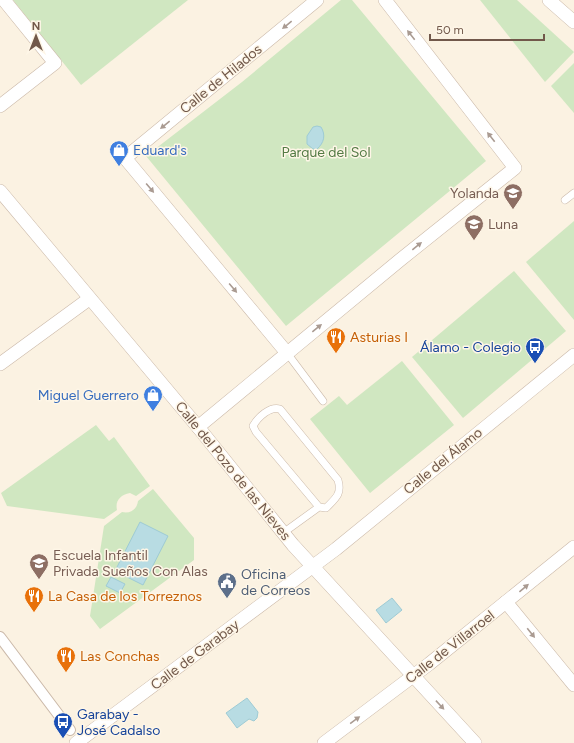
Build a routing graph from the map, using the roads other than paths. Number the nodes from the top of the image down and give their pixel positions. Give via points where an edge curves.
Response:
1 (4, 0) edge
2 (317, 0) edge
3 (385, 0) edge
4 (549, 0) edge
5 (574, 22) edge
6 (0, 106) edge
7 (0, 191) edge
8 (574, 193) edge
9 (565, 200) dead end
10 (89, 299) junction
11 (287, 353) junction
12 (574, 354) edge
13 (0, 364) edge
14 (323, 401) dead end
15 (198, 427) junction
16 (319, 507) junction
17 (283, 534) junction
18 (574, 547) edge
19 (312, 567) junction
20 (506, 602) junction
21 (0, 637) edge
22 (413, 677) junction
23 (574, 685) edge
24 (70, 730) dead end
25 (78, 743) edge
26 (324, 743) edge
27 (475, 743) edge

1 - 6 street via 55,63
2 -> 11 street, Calle de Hilados via 125,158
11 -> 3 street via 515,168
4 - 5 street
7 - 10 street, Calle del Pozo de las Nieves
8 - 9 lane
10 - 13 street
10 - 15 street, Calle del Pozo de las Nieves
11 - 14 lane
11 - 15 street
12 - 19 street, Calle del Álamo
15 - 17 street, Calle del Pozo de las Nieves
16 - 16 lane via 326,508 339,496 341,488 338,480 280,409 268,410 253,426 256,432
16 - 17 lane
17 - 19 street, Calle del Pozo de las Nieves
20 -> 18 street, Calle de Villarroel
19 - 22 street, Calle del Pozo de las Nieves
19 - 25 street, Calle de Garabay
20 - 22 street, Calle de Villarroel
20 -> 23 street
21 - 24 street
26 -> 22 street, Calle de Villarroel
22 -> 27 street, Calle del Pozo de las Nieves

